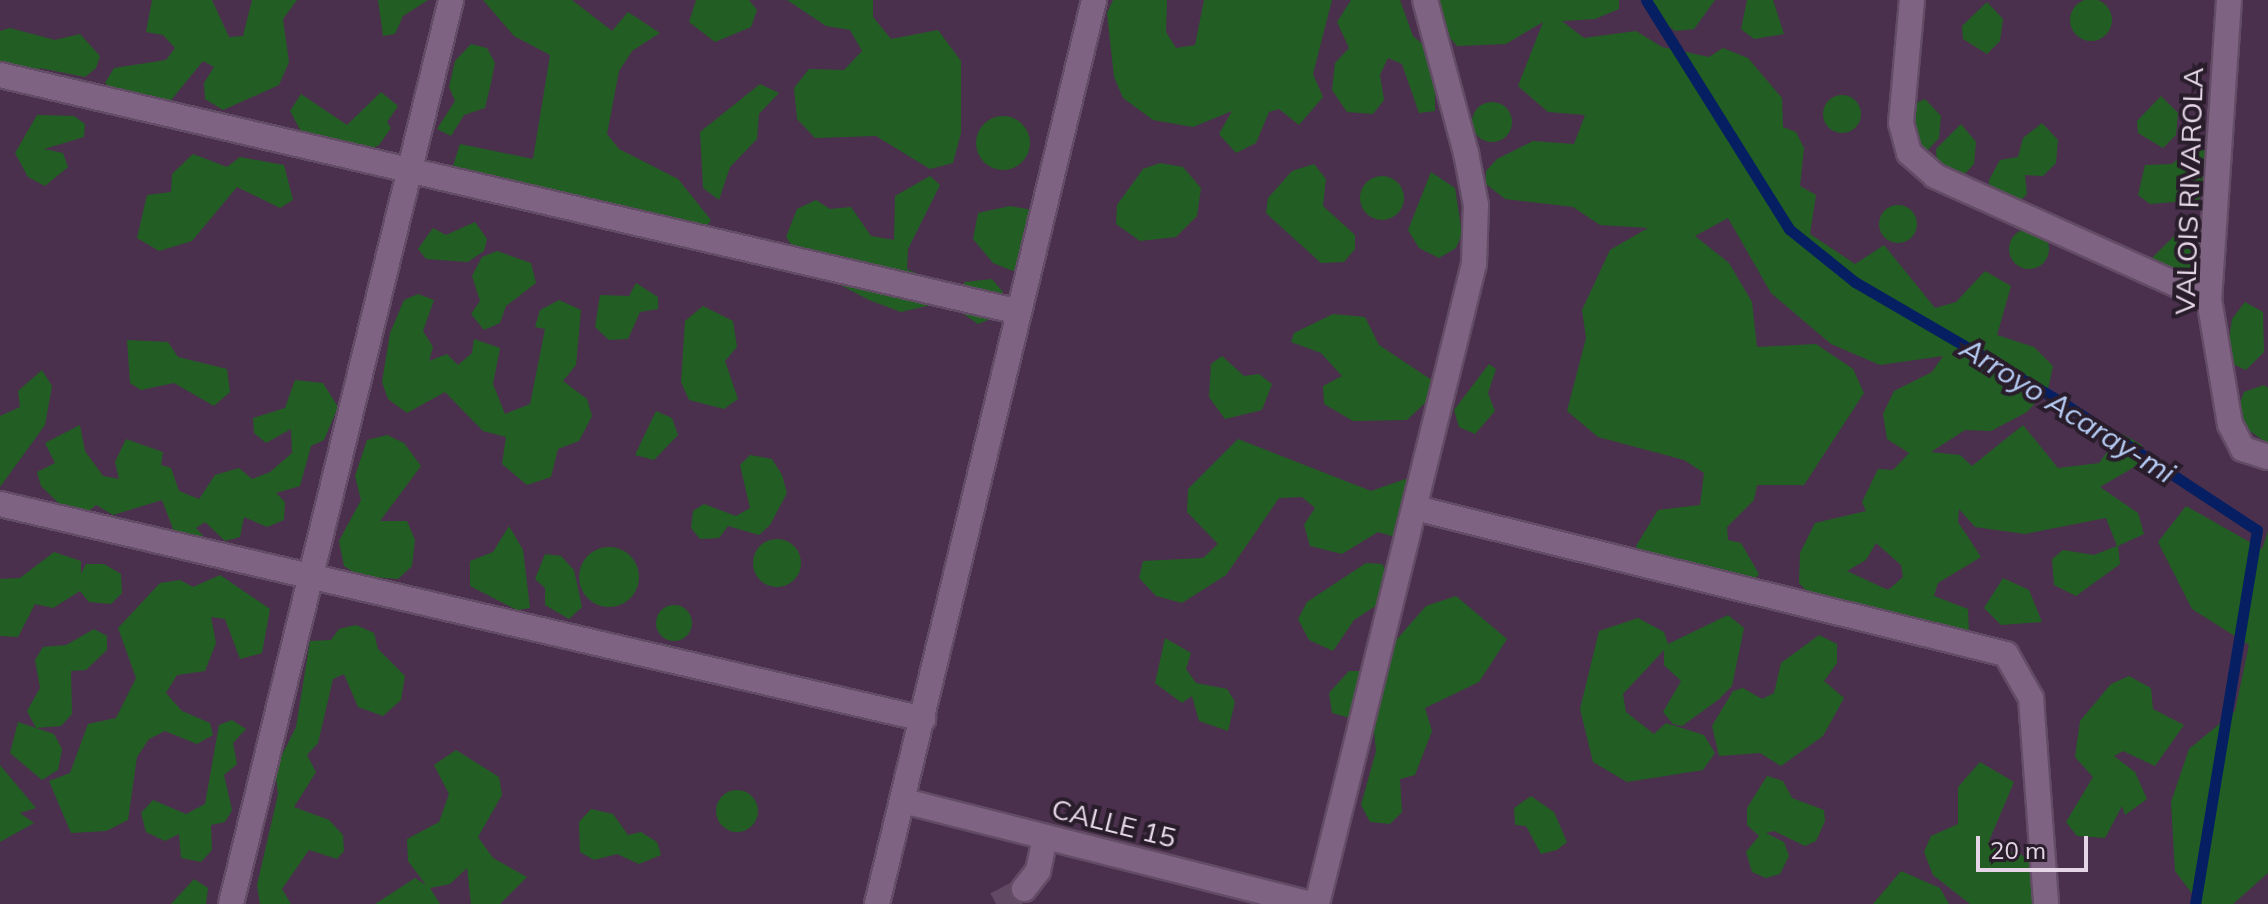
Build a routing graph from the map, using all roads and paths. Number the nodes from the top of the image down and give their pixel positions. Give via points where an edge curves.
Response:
1 (451, 0) edge
2 (1094, 0) edge
3 (1425, 0) edge
4 (1912, 0) edge
5 (2229, 0) edge
6 (0, 75) edge
7 (410, 170) junction
8 (2209, 299) junction
9 (1019, 312) junction
10 (2268, 457) edge
11 (0, 504) edge
12 (1415, 508) junction
13 (313, 577) junction
14 (923, 719) junction
15 (904, 801) junction
16 (1045, 837) junction
17 (1024, 889) tunnel mouth
18 (880, 903) edge
19 (231, 904) edge
20 (1314, 904) edge
21 (2046, 904) edge

1 - 7 street
2 - 9 street
3 - 12 street via 1476,205 1474,264
4 - 8 street via 1901,123 1909,153 1935,176
5 - 8 street, VALOIS RIVAROLA
6 - 7 street
7 - 9 street
7 - 13 street
8 - 10 street, VALOIS RIVAROLA via 2230,424 2243,449
9 - 14 street
11 - 13 street
12 - 20 street
12 - 21 street via 2006,654 2031,698
13 - 14 street
13 - 19 street
14 - 15 street
15 - 16 street, CALLE 15
15 - 18 street
16 - 17 street via 1038,871
16 - 20 street, CALLE 15

